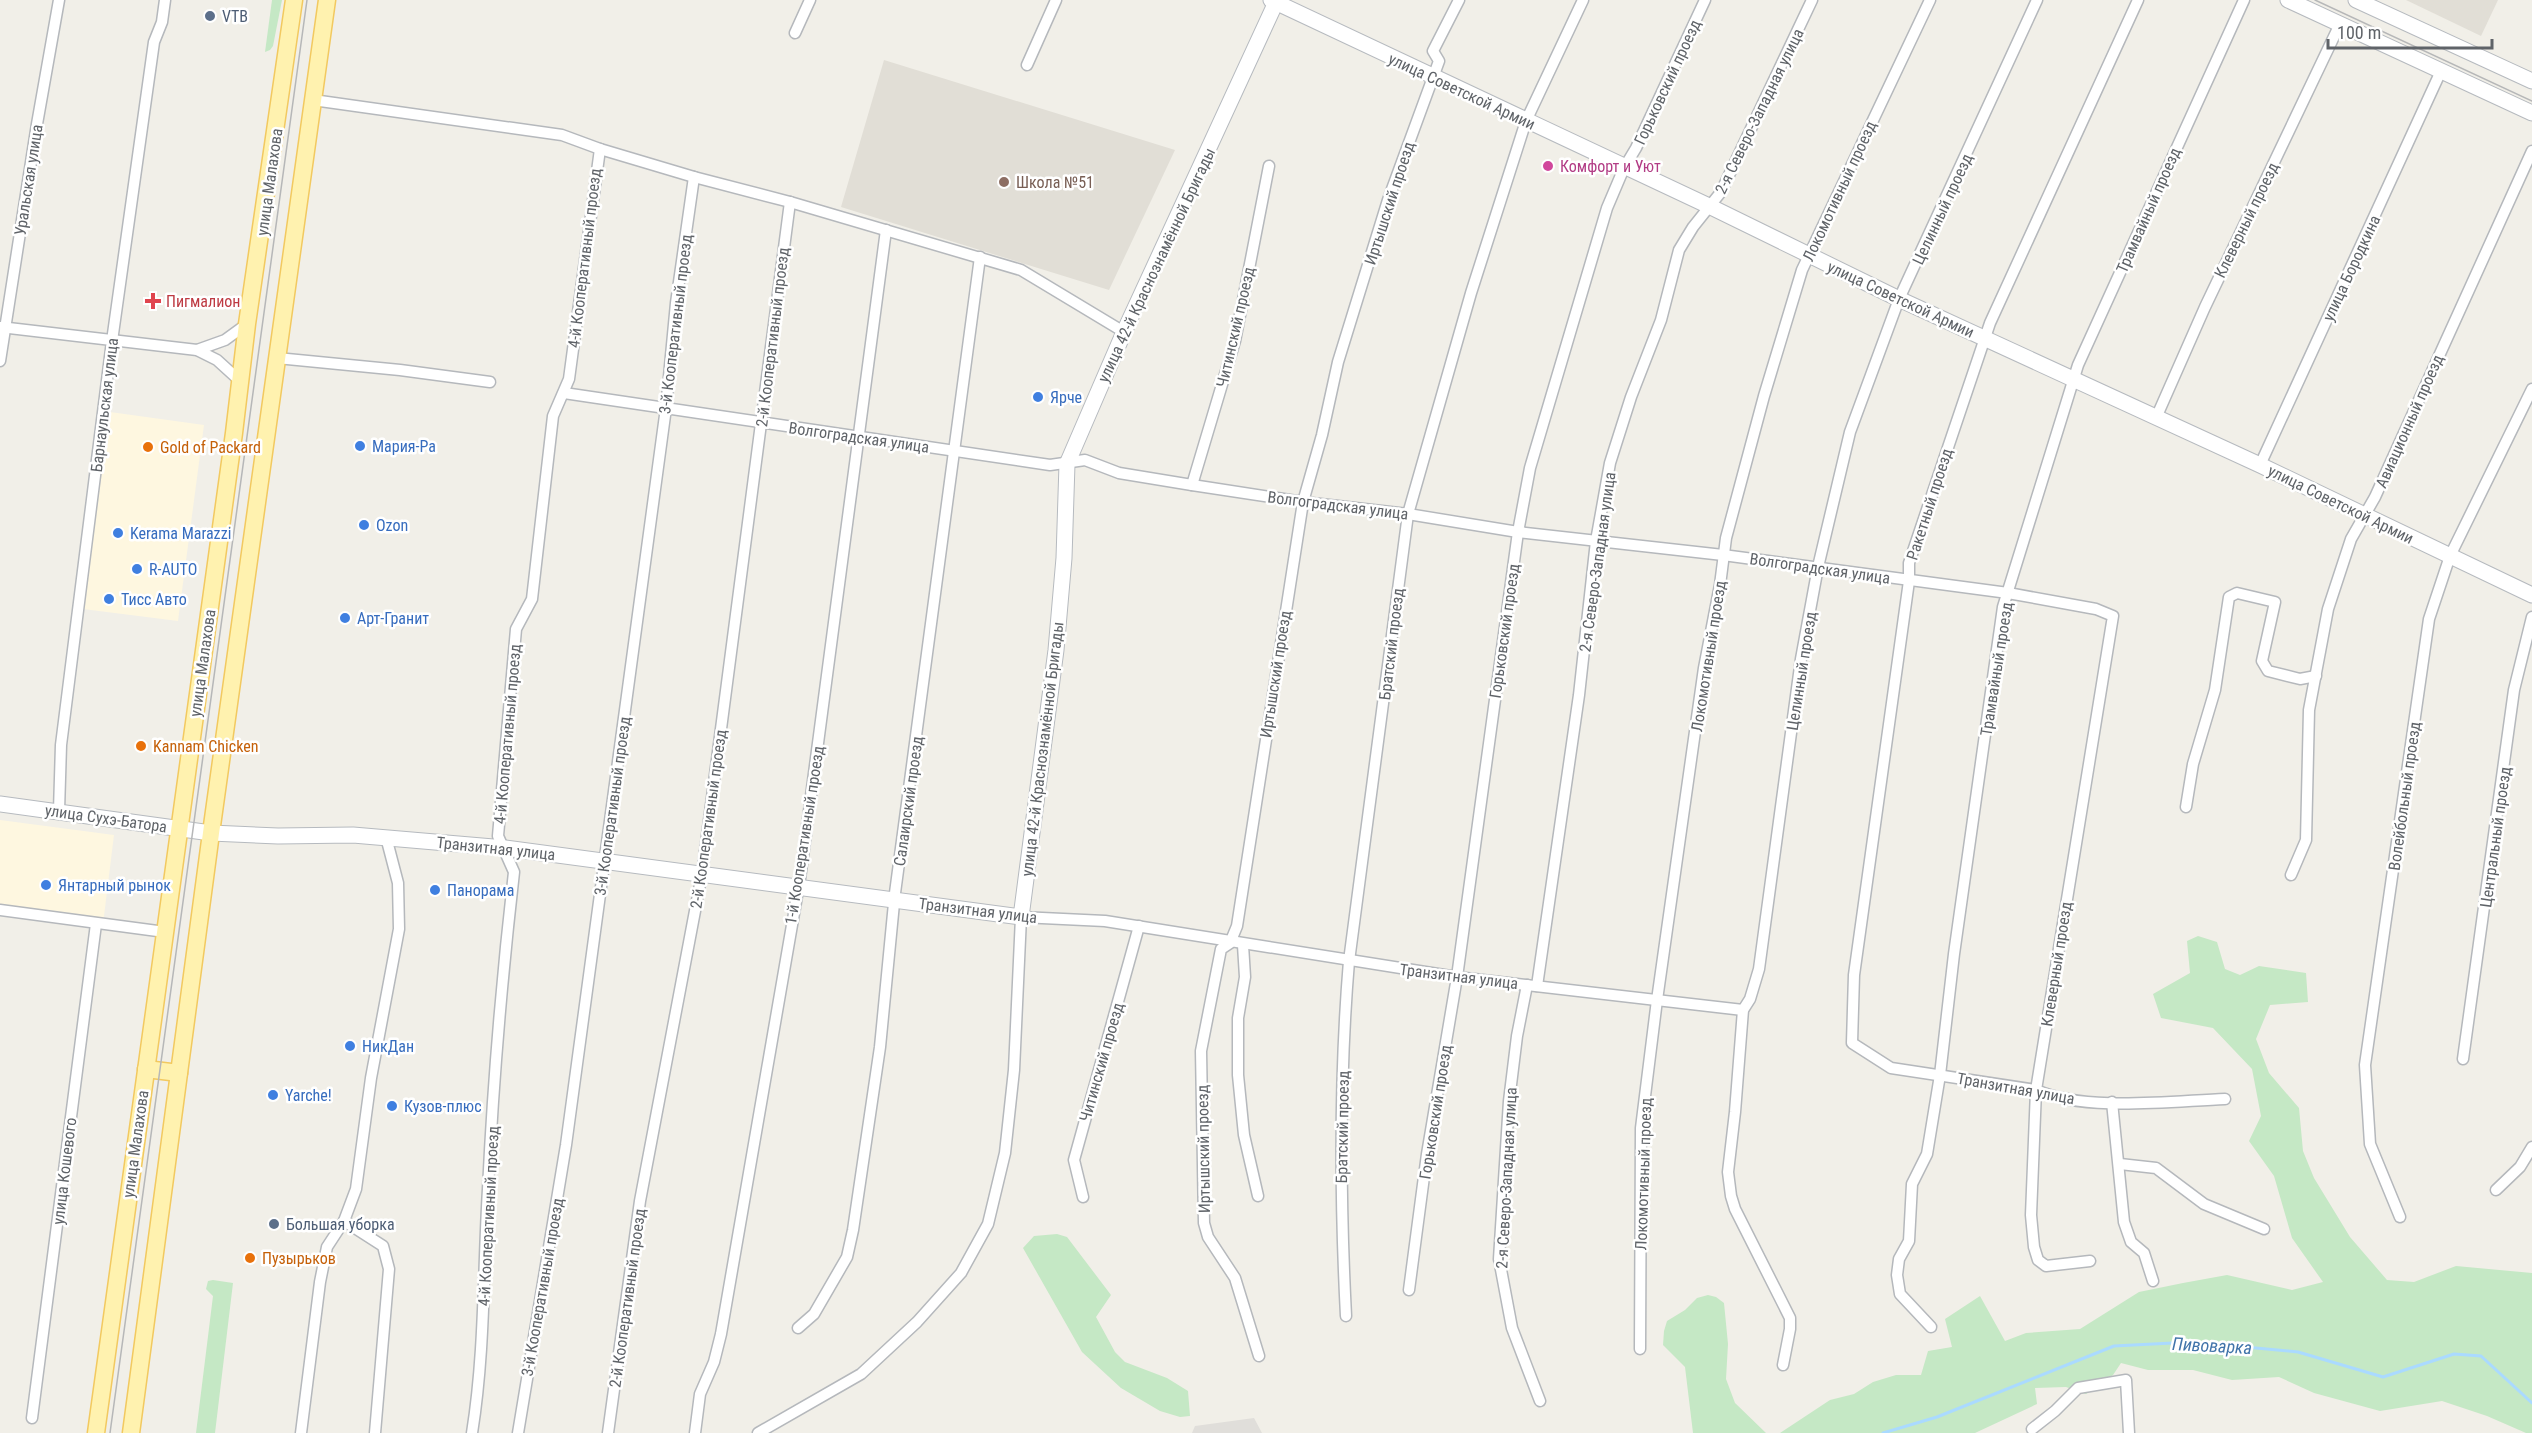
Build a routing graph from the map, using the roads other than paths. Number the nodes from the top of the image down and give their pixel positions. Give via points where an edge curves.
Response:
1 (59, 0) edge
2 (165, 0) edge
3 (294, 0) edge
4 (327, 0) edge
5 (810, 0) edge
6 (1056, 0) edge
7 (1459, 0) edge
8 (1584, 0) edge
9 (1705, 0) edge
10 (1812, 0) edge
11 (1930, 0) edge
12 (2037, 0) edge
13 (2138, 0) edge
14 (2244, 0) edge
15 (2288, 0) edge
16 (2356, 0) edge
17 (1275, 1) edge
18 (2340, 24) junction
19 (795, 33) dead end
20 (1026, 65) dead end
21 (2441, 71) junction
22 (1431, 77) junction
23 (2532, 81) edge
24 (313, 100) junction
25 (2532, 113) edge
26 (1526, 121) junction
27 (600, 149) junction
28 (2532, 151) edge
29 (1269, 166) dead end
30 (1624, 168) junction
31 (694, 177) junction
32 (790, 202) junction
33 (1711, 207) junction
34 (886, 230) junction
35 (1808, 256) junction
36 (980, 257) junction
37 (1899, 299) junction
38 (247, 324) junction
39 (2, 327) edge
40 (1124, 332) junction
41 (1984, 338) junction
42 (112, 341) junction
43 (197, 350) junction
44 (277, 358) junction
45 (0, 361) edge
46 (2073, 378) junction
47 (240, 380) junction
48 (490, 382) dead end
49 (2532, 389) edge
50 (564, 393) junction
51 (666, 408) junction
52 (2156, 418) junction
53 (761, 424) junction
54 (860, 436) junction
55 (955, 450) junction
56 (1067, 464) junction
57 (2260, 465) junction
58 (1192, 485) junction
59 (1303, 502) junction
60 (1408, 513) junction
61 (2364, 516) junction
62 (1518, 532) junction
63 (1596, 541) junction
64 (1723, 555) junction
65 (2450, 556) junction
66 (1818, 567) junction
67 (1909, 581) junction
68 (2008, 593) junction
69 (2532, 595) edge
70 (2114, 616) joint
71 (2532, 617) edge
72 (2316, 676) junction
73 (0, 804) edge
74 (2186, 807) dead end
75 (59, 812) junction
76 (179, 828) junction
77 (211, 833) junction
78 (386, 837) junction
79 (505, 848) junction
80 (605, 860) junction
81 (702, 874) junction
82 (2291, 875) dead end
83 (797, 887) junction
84 (896, 900) junction
85 (0, 910) edge
86 (1021, 917) junction
87 (96, 924) junction
88 (1139, 926) junction
89 (165, 932) junction
90 (1230, 943) junction
91 (1243, 945) junction
92 (1349, 961) junction
93 (1457, 977) junction
94 (1532, 986) junction
95 (1657, 1000) junction
96 (1743, 1010) junction
97 (1852, 1043) joint
98 (2463, 1059) dead end
99 (146, 1069) junction
100 (179, 1073) junction
101 (1940, 1075) junction
102 (2036, 1090) junction
103 (2225, 1099) dead end
104 (2112, 1102) junction
105 (2532, 1148) edge
106 (2120, 1164) junction
107 (2496, 1190) dead end
108 (1258, 1196) dead end
109 (1083, 1197) dead end
110 (2400, 1217) dead end
111 (344, 1221) junction
112 (2264, 1229) dead end
113 (2090, 1261) dead end
114 (2153, 1281) dead end
115 (1409, 1290) dead end
116 (1346, 1316) dead end
117 (1931, 1326) dead end
118 (798, 1328) dead end
119 (1640, 1349) dead end
120 (1259, 1356) dead end
121 (1783, 1365) dead end
122 (1540, 1401) dead end
123 (32, 1418) dead end
124 (2032, 1429) dead end
125 (96, 1433) edge
126 (131, 1433) edge
127 (301, 1433) edge
128 (375, 1433) edge
129 (472, 1433) edge
130 (518, 1433) edge
131 (609, 1433) edge
132 (695, 1433) edge
133 (758, 1433) edge
134 (2129, 1433) edge

1 - 39 street, Уральская улица
2 - 42 street, Барнаульская улица via 154,42
3 - 38 main road, улица Малахова
4 - 24 main road, улица Малахова
5 - 19 street
6 - 20 street
7 - 22 street, Иртышский проезд via 1433,51 1439,61
8 - 26 street, Братский проезд
9 - 30 street, Горьковский проезд
10 - 33 street, 2-я Северо-Западная улица
11 - 35 street, Локомотивный проезд
12 - 37 street, Целинный проезд
13 - 41 street, Ракетный проезд
14 - 46 street, Трамвайный проезд
15 - 18 street
16 - 23 street
17 - 22 street, улица Советской Армии
17 - 40 street, улица 42-й Краснознамённой Бригады
18 - 21 street
18 - 52 street, Клеверный проезд
21 - 25 street
21 - 57 street, улица Бородкина
22 - 26 street, улица Советской Армии
22 - 59 street, Иртышский проезд via 1338,362
24 - 27 street via 541,131
24 - 44 main road, улица Малахова
26 - 30 street, улица Советской Армии
26 - 60 street, Братский проезд via 1471,293
27 - 31 street
27 - 50 street, 4-й Кооперативный проезд
28 - 61 street, Авиационный проезд
29 - 58 street, Читинский проезд via 1235,341
30 - 33 street, улица Советской Армии
30 - 62 street, Горьковский проезд via 1607,208 1530,468
31 - 32 street
31 - 51 street, 3-й Кооперативный проезд
32 - 34 street
32 - 53 street, 2-й Кооперативный проезд
33 - 35 street, улица Советской Армии
33 - 63 street, 2-я Северо-Западная улица via 1679,250 1661,320 1610,463
34 - 36 street
34 - 54 street, 1-й Кооперативный проезд
35 - 37 street, улица Советской Армии
35 - 64 street, Локомотивный проезд via 1764,396
36 - 40 street via 1040,279
36 - 55 street, Салаирский проезд
37 - 41 street, улица Советской Армии
37 - 66 street, Целинный проезд via 1850,432
38 - 43 street via 225,340
38 - 47 main road, улица Малахова
39 - 42 street
39 - 45 street, Уральская улица
40 - 56 street, улица 42-й Краснознамённой Бригады
41 - 46 street, улица Советской Армии
41 - 67 street, Ракетный проезд via 1909,563
42 - 43 street
42 - 75 street, Барнаульская улица via 61,745
43 - 47 street via 217,360
44 - 48 street
44 - 77 main road, улица Малахова
46 - 52 street, улица Советской Армии
46 - 68 street, Трамвайный проезд
47 - 76 main road, улица Малахова
49 - 65 street, Волейбольный проезд
50 - 51 street, Волгоградская улица
50 - 79 street, 4-й Кооперативный проезд via 553,417 532,599 516,629 498,836
51 - 53 street, Волгоградская улица
51 - 80 street, 3-й Кооперативный проезд
52 - 57 street, улица Советской Армии
53 - 54 street, Волгоградская улица
53 - 81 street, 2-й Кооперативный проезд
54 - 55 street, Волгоградская улица
54 - 83 street, 1-й Кооперативный проезд
55 - 56 street, Волгоградская улица via 1050,465
55 - 84 street, Салаирский проезд
56 - 58 street, Волгоградская улица via 1085,460 1119,473
56 - 86 street, улица 42-й Краснознамённой Бригады via 1056,650
57 - 61 street, улица Советской Армии
58 - 59 street, Волгоградская улица
59 - 60 street, Волгоградская улица
59 - 90 street, Иртышский проезд via 1237,926
60 - 62 street, Волгоградская улица
60 - 92 street, Братский проезд
61 - 65 street, улица Советской Армии
61 - 72 street, Авиационный проезд via 2351,539 2328,609
62 - 63 street, Волгоградская улица
62 - 93 street, Горьковский проезд
63 - 64 street, Волгоградская улица
63 - 94 street, 2-я Северо-Западная улица via 1579,695
64 - 66 street, Волгоградская улица
64 - 95 street, Локомотивный проезд
65 - 69 street, улица Советской Армии
65 - 110 street, Волейбольный проезд via 2429,619 2365,1065 2370,1144
66 - 67 street, Волгоградская улица
66 - 96 street, Целинный проезд via 1801,659 1759,969
67 - 68 street, Волгоградская улица
67 - 97 street, Ракетный проезд via 1854,975
68 - 70 street, Волгоградская улица via 2096,609
68 - 101 street, Трамвайный проезд via 1954,954
70 - 102 street, Клеверный проезд
71 - 98 street, Центральный проезд via 2514,690
72 - 74 street via 2300,679 2264,668 2262,661 2275,602 2237,593 2229,597 2215,690 2193,764
72 - 82 street, Авиационный проезд via 2309,710 2306,840
73 - 75 street, улица Сухэ-Батора
75 - 76 street, улица Сухэ-Батора
76 - 77 street, улица Сухэ-Батора
76 - 89 main road, улица Малахова
77 - 78 street, Транзитная улица
77 - 100 main road, улица Малахова
78 - 79 street, Транзитная улица
78 - 111 street via 398,883 399,929 371,1078 356,1189
79 - 80 street, Транзитная улица
79 - 129 street, 4-й Кооперативный проезд via 514,872 488,1189 484,1313
80 - 81 street, Транзитная улица
80 - 130 street, 3-й Кооперативный проезд via 566,1145
81 - 83 street, Транзитная улица
81 - 131 street, 2-й Кооперативный проезд via 640,1201
83 - 84 street, Транзитная улица
83 - 132 street, 1-й Кооперативный проезд via 720,1334 714,1362 700,1394
84 - 86 street, Транзитная улица
84 - 118 street, Салаирский проезд via 854,1230 847,1257 814,1314
85 - 87 street
86 - 88 street, Транзитная улица
86 - 133 street, улица 42-й Краснознамённой Бригады via 1014,1070 1005,1153 988,1224 961,1273 917,1322 861,1374
87 - 89 street
87 - 123 street, улица Кошевого
88 - 90 street, Транзитная улица
88 - 109 street, Читинский проезд via 1074,1160
89 - 99 main road, улица Малахова
90 - 91 street, Транзитная улица
90 - 120 street, Иртышский проезд via 1221,949 1201,1051 1204,1223 1208,1237 1235,1278
91 - 92 street, Транзитная улица
91 - 108 street via 1245,977 1238,1018 1238,1075 1244,1135
92 - 93 street, Транзитная улица
92 - 116 street, Братский проезд via 1340,1132
93 - 94 street, Транзитная улица
93 - 115 street, Горьковский проезд
94 - 95 street, Транзитная улица
94 - 122 street, 2-я Северо-Западная улица via 1517,1036 1498,1258 1512,1328
95 - 96 street, Транзитная улица
95 - 119 street, Локомотивный проезд via 1641,1128
96 - 121 street, Целинный проезд via 1728,1172 1735,1209 1790,1318
97 - 101 street, Транзитная улица via 1891,1068
99 - 100 main road
99 - 125 main road, улица Малахова
100 - 126 main road, улица Малахова
101 - 102 street, Транзитная улица
101 - 117 street, Трамвайный проезд via 1927,1154 1912,1184 1909,1241 1899,1259 1897,1275 1900,1294
102 - 104 street, Транзитная улица via 2054,1098
102 - 113 street, Клеверный проезд via 2031,1215 2038,1260 2046,1266
103 - 104 street, Транзитная улица
104 - 106 street
105 - 107 street via 2520,1167
106 - 112 street via 2156,1168 2204,1204
106 - 114 street via 2124,1222 2131,1242 2144,1253
111 - 127 street via 327,1247
111 - 128 street via 383,1246 389,1269
124 - 134 street via 2078,1388 2126,1380

